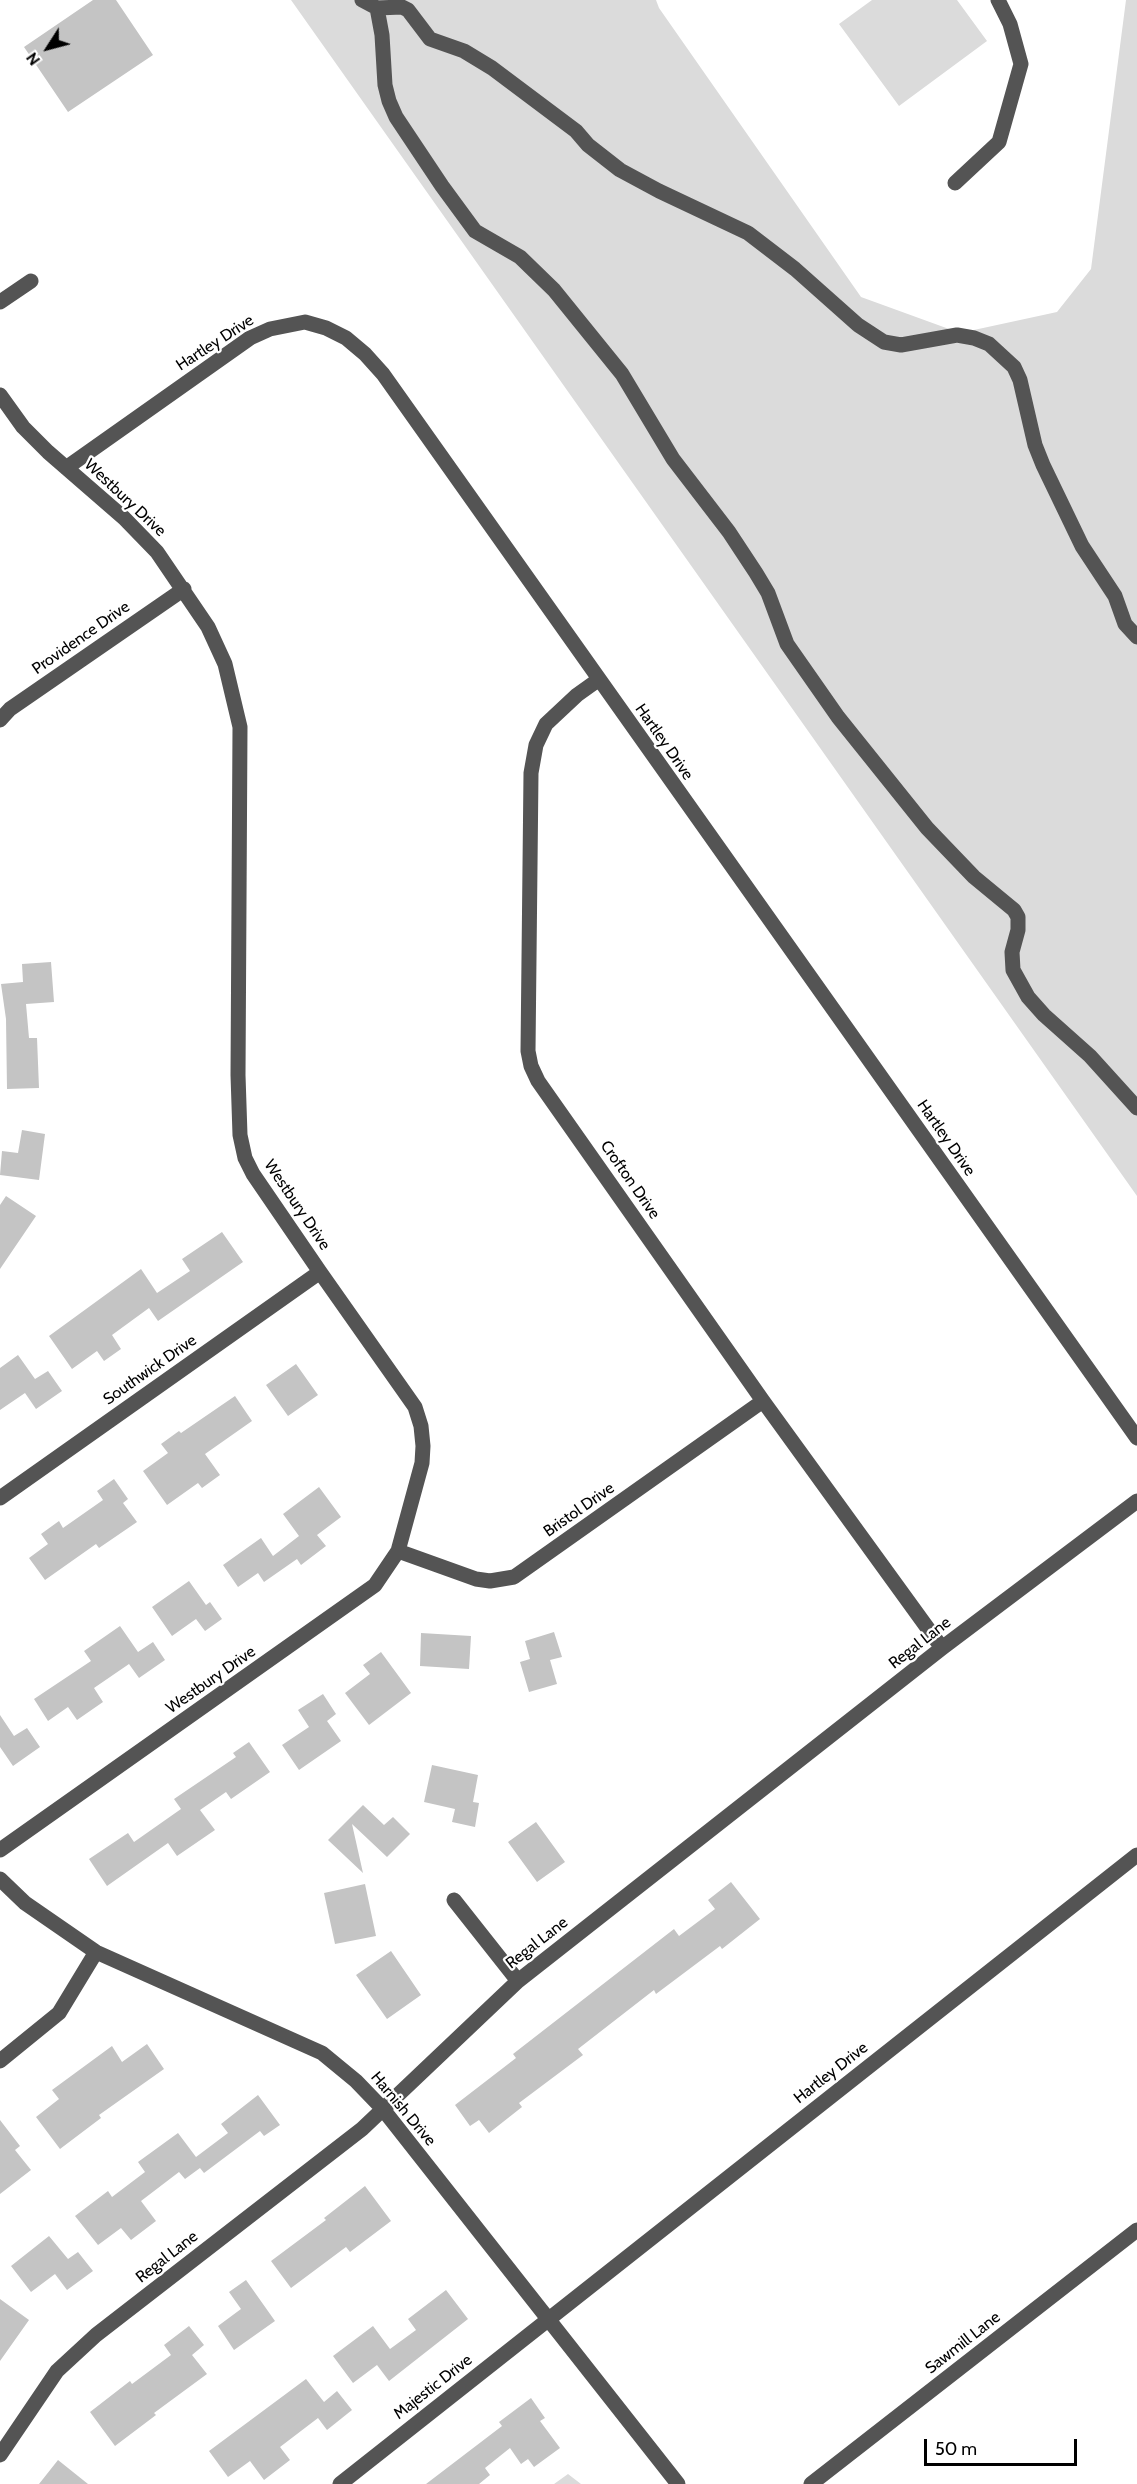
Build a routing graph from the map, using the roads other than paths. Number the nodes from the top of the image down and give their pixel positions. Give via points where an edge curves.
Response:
1 (362, 0) edge
2 (998, 0) edge
3 (377, 8) junction
4 (955, 183) dead end
5 (31, 281) dead end
6 (0, 302) edge
7 (0, 395) edge
8 (66, 468) junction
9 (184, 589) junction
10 (1137, 637) edge
11 (598, 680) junction
12 (0, 720) edge
13 (1137, 1108) edge
14 (320, 1272) junction
15 (763, 1401) junction
16 (1137, 1438) edge
17 (0, 1498) edge
18 (1137, 1501) edge
19 (398, 1551) junction
20 (942, 1648) junction
21 (0, 1850) edge
22 (1137, 1855) edge
23 (0, 1879) edge
24 (454, 1900) dead end
25 (96, 1952) junction
26 (518, 1981) junction
27 (0, 2061) edge
28 (381, 2108) junction
29 (1137, 2230) edge
30 (548, 2318) junction
31 (0, 2455) edge
32 (340, 2484) edge
33 (678, 2484) edge
34 (812, 2484) edge

1 - 3 street
2 - 4 street via 1011,24 1022,64 999,142
3 - 10 street via 408,10 430,39 464,51 492,68 576,131 620,170 748,233 884,342 901,345 957,335 989,344 1014,367 1043,465 1082,546 1111,589 1125,624
3 - 13 street via 389,101 442,186 475,231 520,257 554,290 622,374 673,459 756,573 788,644 838,717 927,828 974,877 1014,910 1018,930 1012,952 1013,970 1028,997
5 - 6 street
7 - 8 street, Westbury Drive via 23,427
8 - 9 street, Westbury Drive via 124,518 157,552
8 - 11 street, Hartley Drive via 250,338 286,324 305,322 326,328 346,338 383,374
9 - 12 street, Providence Drive via 10,709
9 - 14 street, Westbury Drive via 225,664 240,727 240,1135 253,1174
11 - 15 street, Crofton Drive via 546,724 536,745 531,773 531,1066
11 - 16 street, Hartley Drive
14 - 17 street, Southwick Drive
14 - 19 street, Westbury Drive via 415,1407 422,1426 422,1463
15 - 19 street, Bristol Drive via 514,1577 476,1579
15 - 20 street, Crofton Drive
18 - 20 street, Regal Lane
19 - 21 street, Westbury Drive via 375,1585 353,1602
20 - 26 street, Regal Lane
22 - 30 street, Hartley Drive
23 - 25 street, Harnish Drive via 25,1903
24 - 26 street
25 - 27 street via 59,2013
25 - 28 street, Harnish Drive via 322,2053
26 - 28 street, Regal Lane via 406,2089
28 - 30 street, Harnish Drive
28 - 31 street, Regal Lane via 362,2129 75,2353 57,2371
29 - 34 street, Sawmill Lane
30 - 32 street, Majestic Drive
30 - 33 street, Harnish Drive

